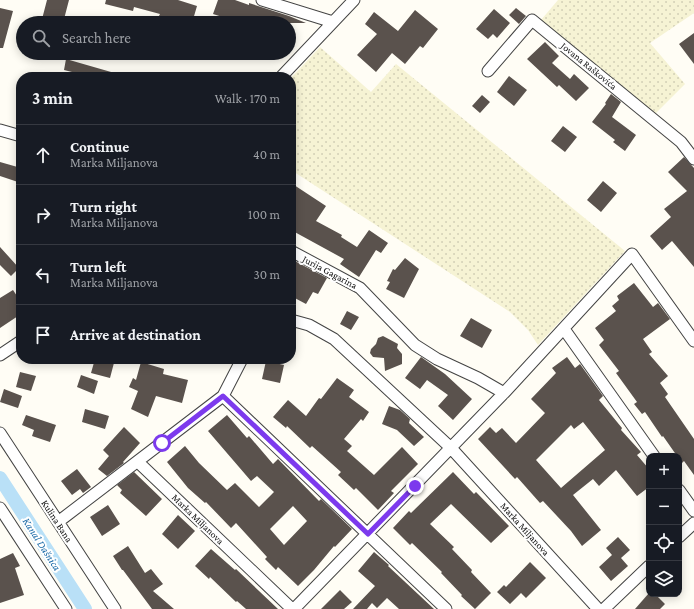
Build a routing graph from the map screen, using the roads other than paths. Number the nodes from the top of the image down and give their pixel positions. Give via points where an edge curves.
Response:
1 (262, 0) edge
2 (354, 0) edge
3 (333, 22) junction
4 (488, 71) dead end
5 (286, 72) edge
6 (0, 130) edge
7 (16, 135) edge
8 (694, 158) edge
9 (296, 254) edge
10 (296, 321) edge
11 (564, 329) junction
12 (694, 341) edge
13 (16, 344) edge
14 (0, 355) edge
15 (239, 364) edge
16 (504, 393) junction
17 (223, 396) junction
18 (0, 433) edge
19 (451, 448) junction
20 (652, 453) edge
21 (138, 462) junction
22 (682, 494) edge
23 (0, 508) edge
24 (694, 511) edge
25 (58, 522) junction
26 (694, 523) edge
27 (368, 534) junction
28 (682, 534) edge
29 (646, 569) edge
30 (66, 609) edge
31 (115, 609) edge
32 (293, 609) edge
33 (446, 609) edge
34 (598, 609) edge
35 (604, 609) edge

1 - 3 street
2 - 3 street
3 - 5 street
4 - 8 street, Jovana Raškovića via 532,20 681,142
6 - 7 street
9 - 16 street, Jurija Gagarina via 360,288 415,345
10 - 19 street, Marka Miljanova via 309,325 334,339
11 - 12 street, Marka Miljanova via 632,254
11 - 16 street, Marka Miljanova
11 - 20 street
13 - 14 street
15 - 17 street
16 - 19 street, Marka Miljanova
17 - 21 street
17 - 27 street
18 - 25 street, Kulina Bana
19 - 27 street, Marka Miljanova
19 - 34 street, Marka Miljanova
21 - 25 street
21 - 32 street, Marka Miljanova
22 - 24 street
23 - 30 street
25 - 31 street, Kulina Bana
26 - 28 street
27 - 32 street, Marka Miljanova
27 - 33 street
29 - 35 street

